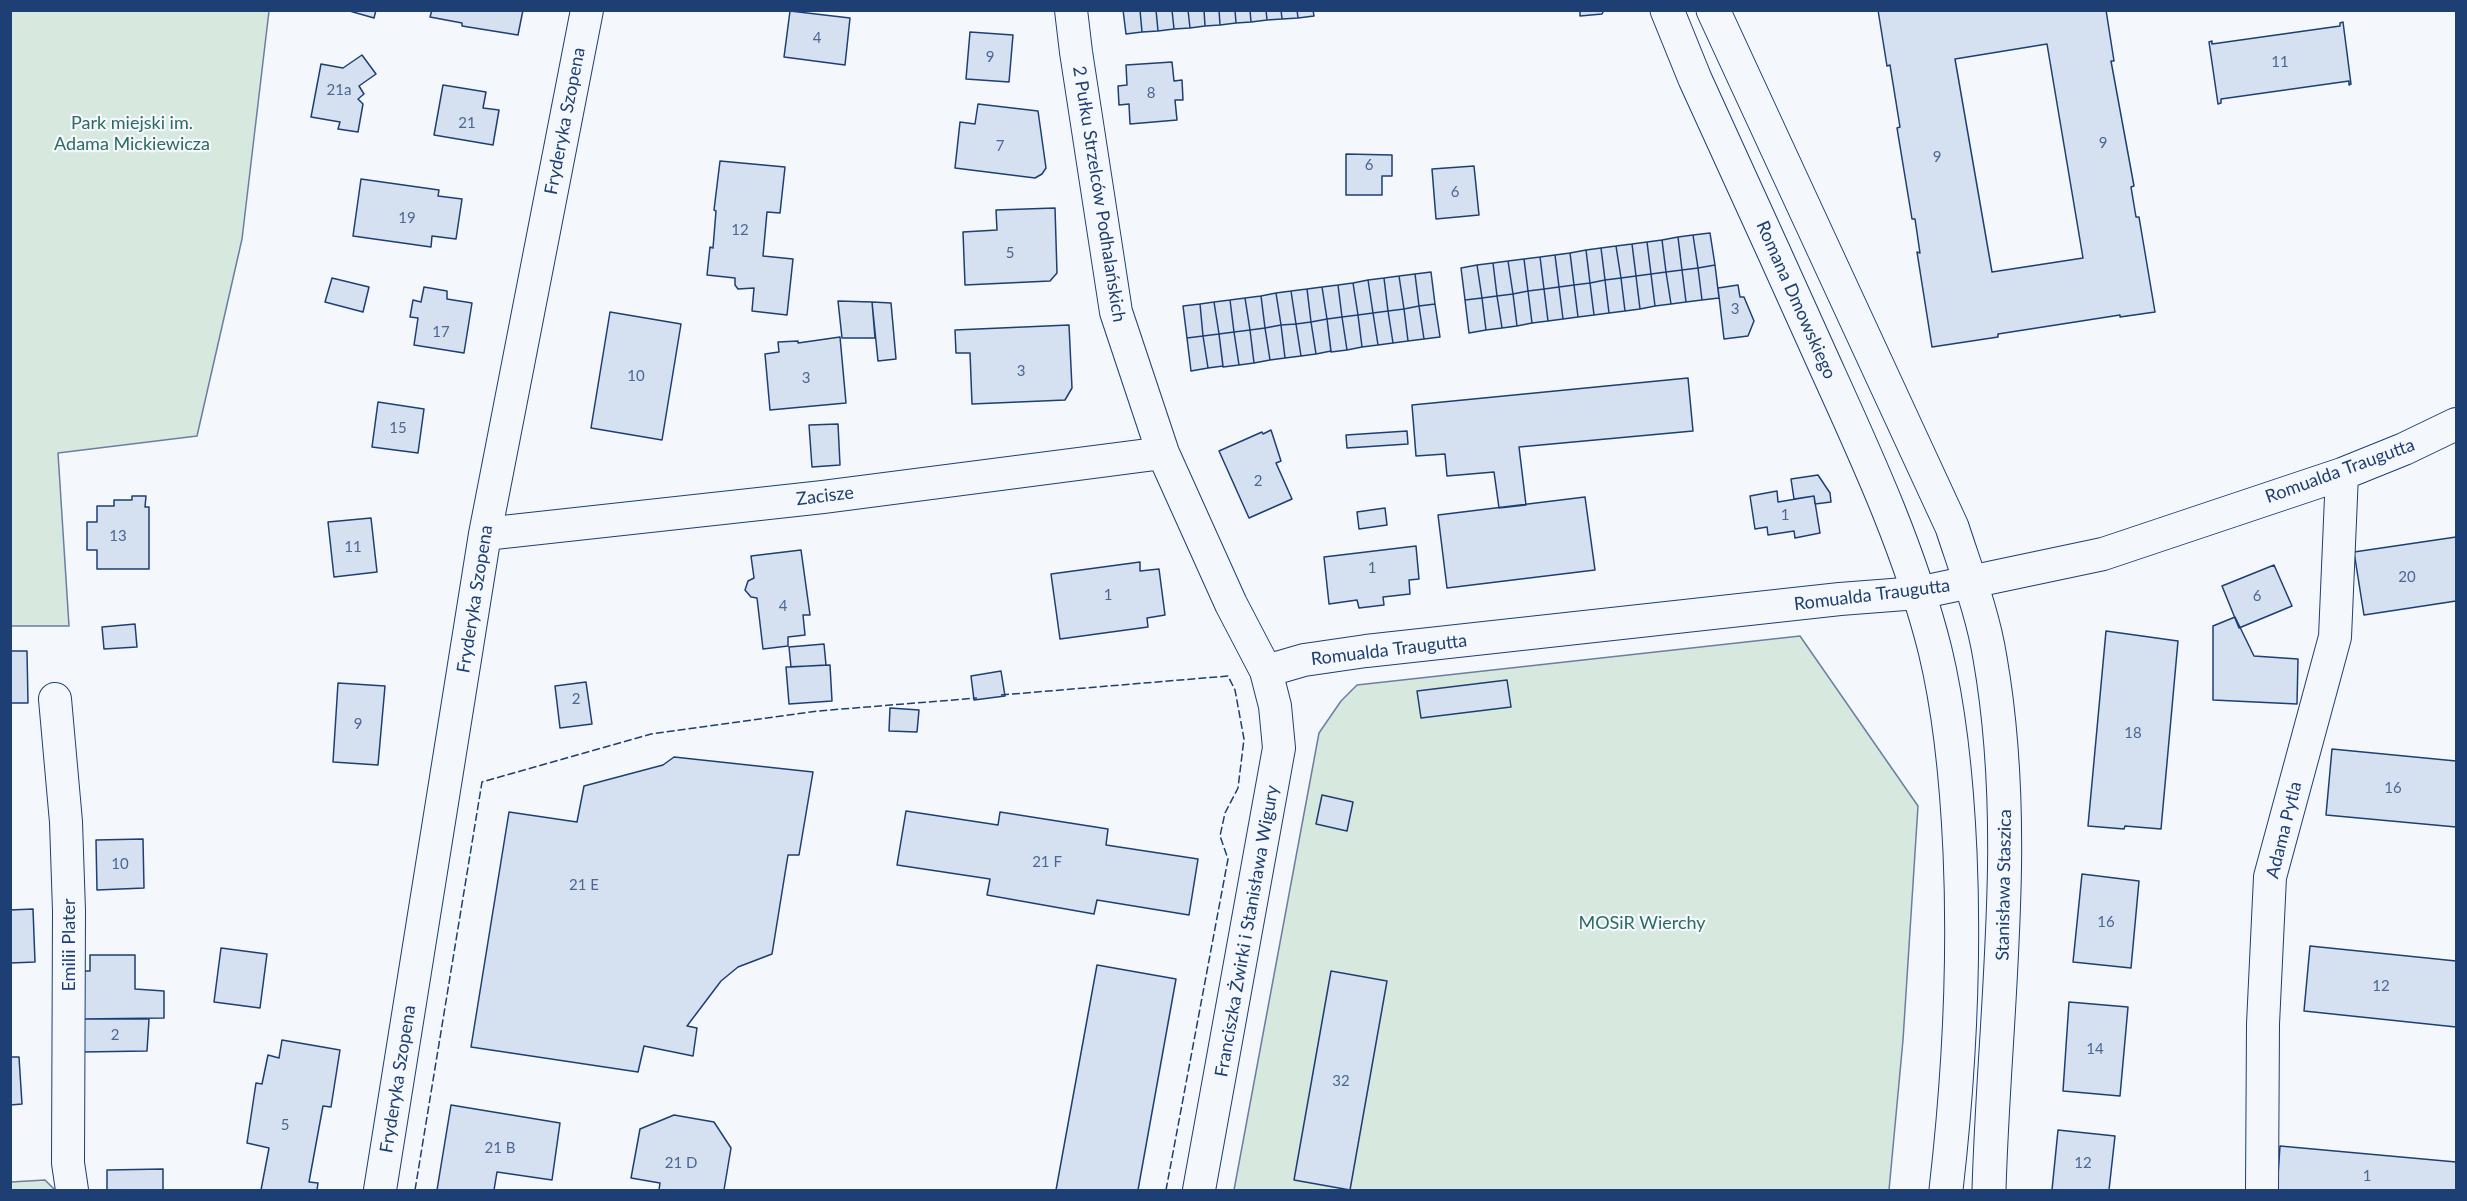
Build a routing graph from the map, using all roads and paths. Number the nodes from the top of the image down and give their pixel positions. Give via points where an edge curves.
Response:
1 (587, 10) edge
2 (1071, 10) edge
3 (1667, 10) edge
4 (1713, 10) edge
5 (2457, 424) edge
6 (1163, 453) junction
7 (2342, 474) junction
8 (485, 534) junction
9 (1970, 583) junction
10 (1918, 593) junction
11 (1266, 671) junction
12 (56, 699) dead end
13 (72, 1191) edge
14 (380, 1191) edge
15 (1199, 1191) edge
16 (1946, 1191) edge
17 (1989, 1191) edge
18 (2262, 1191) edge

1 - 8 street, Fryderyka Szopena
2 - 6 street, 2 Pułku Strzelców Podhalańskich via 1116,312
3 - 10 main road, Romana Dmowskiego via 1846,410
4 - 9 main road via 1952,527
5 - 7 street, Romualda Traugutta
6 - 8 street, Zacisze via 823,497
6 - 11 street, 2 Pułku Strzelców Podhalańskich via 1231,604
7 - 9 street, Romualda Traugutta via 2103,554
7 - 18 street, Adama Pytla via 2335,637 2270,877 2263,1024
8 - 14 street, Fryderyka Szopena
9 - 10 street, Romualda Traugutta
9 - 17 main road, Stanisława Staszica via 1992,665 2006,794 2002,968
10 - 11 street, Romualda Traugutta via 1366,651 1304,660
10 - 16 main road via 1936,658 1957,777 1963,983 1957,1095
11 - 15 street, Franciszka Żwirki i Stanisława Wigury via 1275,706 1279,748
12 - 13 street, Emilii Plater via 67,844 68,1163

